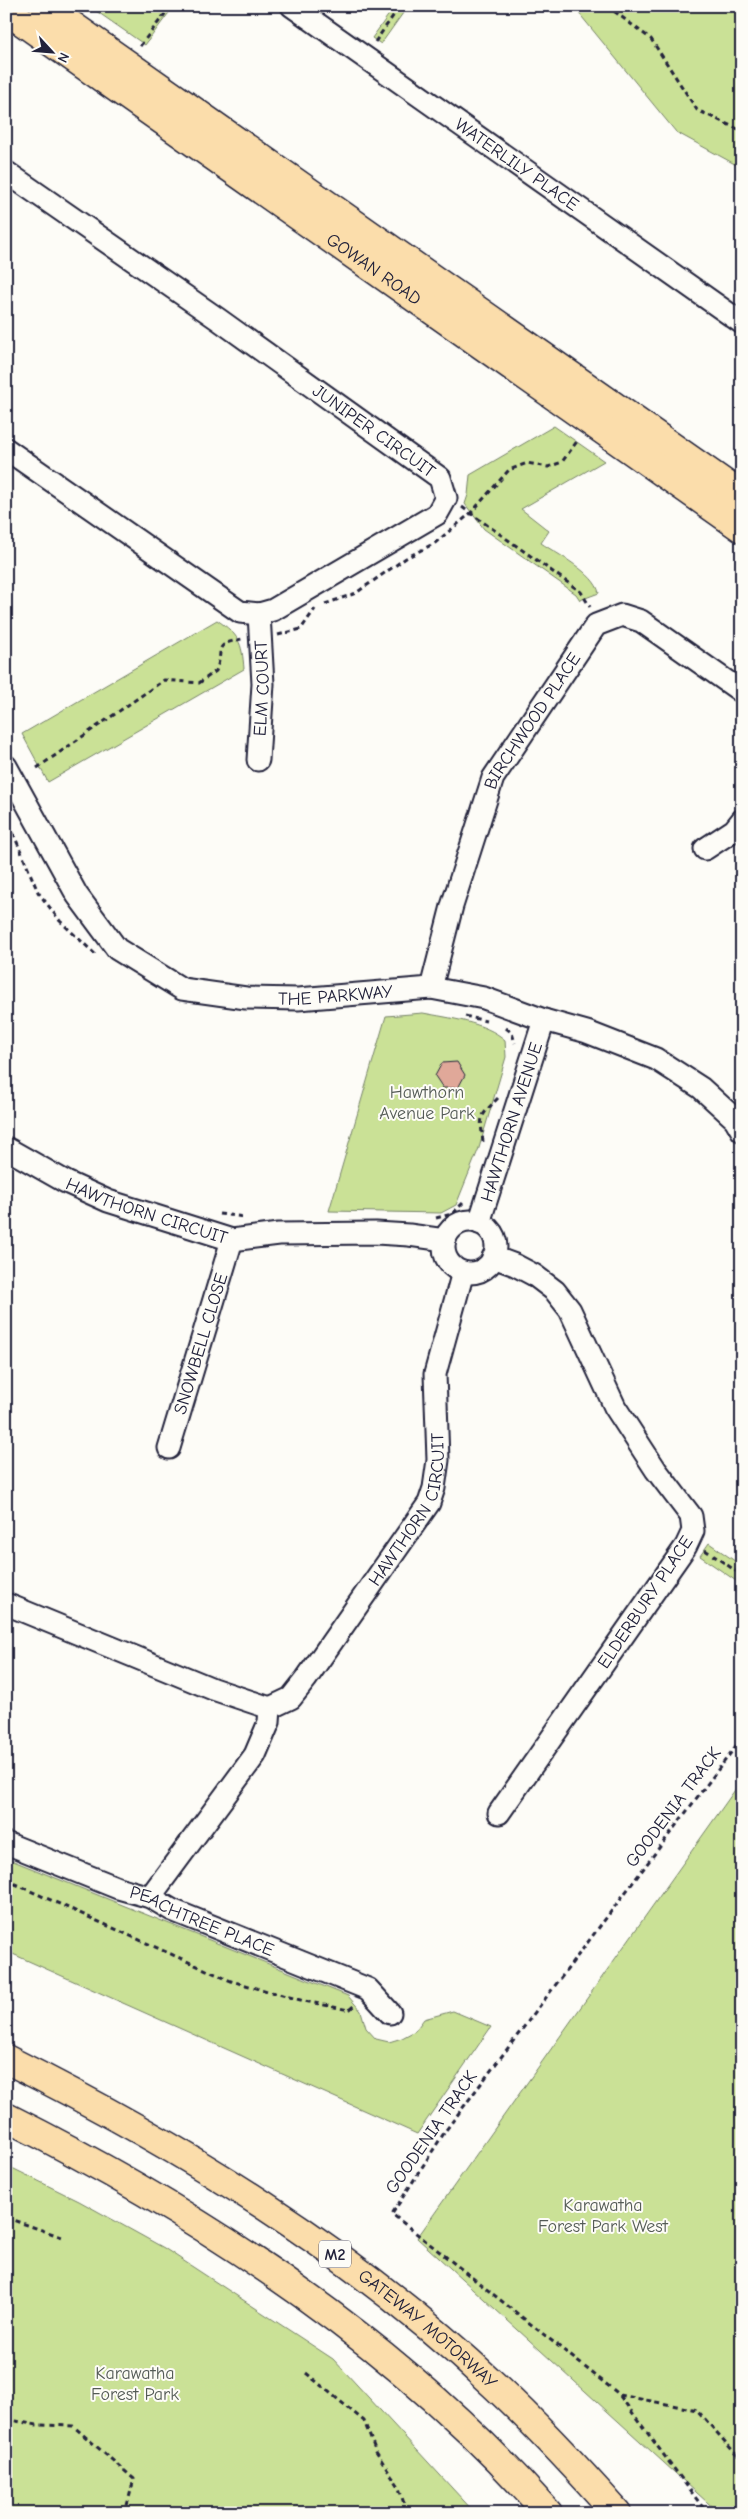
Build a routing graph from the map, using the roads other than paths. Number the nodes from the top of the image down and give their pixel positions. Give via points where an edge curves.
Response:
1 (36, 6) edge
2 (44, 6) edge
3 (292, 6) edge
4 (6, 10) edge
5 (40, 34) junction
6 (6, 172) edge
7 (742, 323) edge
8 (6, 449) edge
9 (742, 496) edge
10 (742, 528) edge
11 (260, 614) junction
12 (742, 692) edge
13 (258, 760) dead end
14 (8, 771) edge
15 (742, 820) edge
16 (705, 850) dead end
17 (431, 988) junction
18 (544, 1020) junction
19 (742, 1131) edge
20 (6, 1148) edge
21 (479, 1223) junction
22 (232, 1240) junction
23 (445, 1240) junction
24 (493, 1257) junction
25 (463, 1272) junction
26 (169, 1448) dead end
27 (6, 1604) edge
28 (270, 1708) junction
29 (499, 1813) dead end
30 (6, 1843) edge
31 (150, 1897) junction
32 (390, 2013) dead end
33 (6, 2059) edge
34 (6, 2117) edge
35 (548, 2513) edge
36 (617, 2513) edge

1 - 5 street
2 - 9 main road, GOWAN ROAD
3 - 7 street, WATERLILY PLACE
4 - 5 main road, GOWAN ROAD
5 - 10 main road, GOWAN ROAD
6 - 11 street, JUNIPER CIRCUIT via 440,478 446,498 437,514 273,610
8 - 11 street via 240,612
11 - 13 street, ELM COURT via 263,684
12 - 17 street, BIRCHWOOD PLACE via 641,621 622,615 596,625 493,778 452,906
14 - 17 street, THE PARKWAY via 77,895 117,948 182,989 246,998 298,999
15 - 16 street via 734,830
17 - 18 street, THE PARKWAY via 484,998
18 - 19 street, THE PARKWAY via 587,1032 656,1059 701,1088 735,1119
18 - 21 street, HAWTHORN AVENUE
20 - 22 street, HAWTHORN CIRCUIT via 66,1182 108,1201
21 - 23 street via 458,1224
21 - 24 street via 494,1237
22 - 23 street, HAWTHORN CIRCUIT via 279,1234 376,1233
22 - 26 street, SNOWBELL CLOSE
23 - 25 street via 448,1260
24 - 25 street via 481,1270
24 - 29 street, ELDERBURY PLACE via 534,1275 556,1291 570,1310 615,1407 691,1516 693,1531
25 - 28 street, HAWTHORN CIRCUIT via 435,1374 438,1460 429,1503 306,1679 291,1698
27 - 28 street via 213,1689
28 - 31 street via 269,1722 255,1755
30 - 31 street, PEACHTREE PLACE via 118,1888
31 - 32 street, PEACHTREE PLACE via 172,1910 368,1989
33 - 36 main road, GATEWAY MOTORWAY / M2 via 175,2148 255,2198 338,2256 423,2322 494,2385
34 - 35 main road via 141,2189 213,2232 292,2286 428,2395

